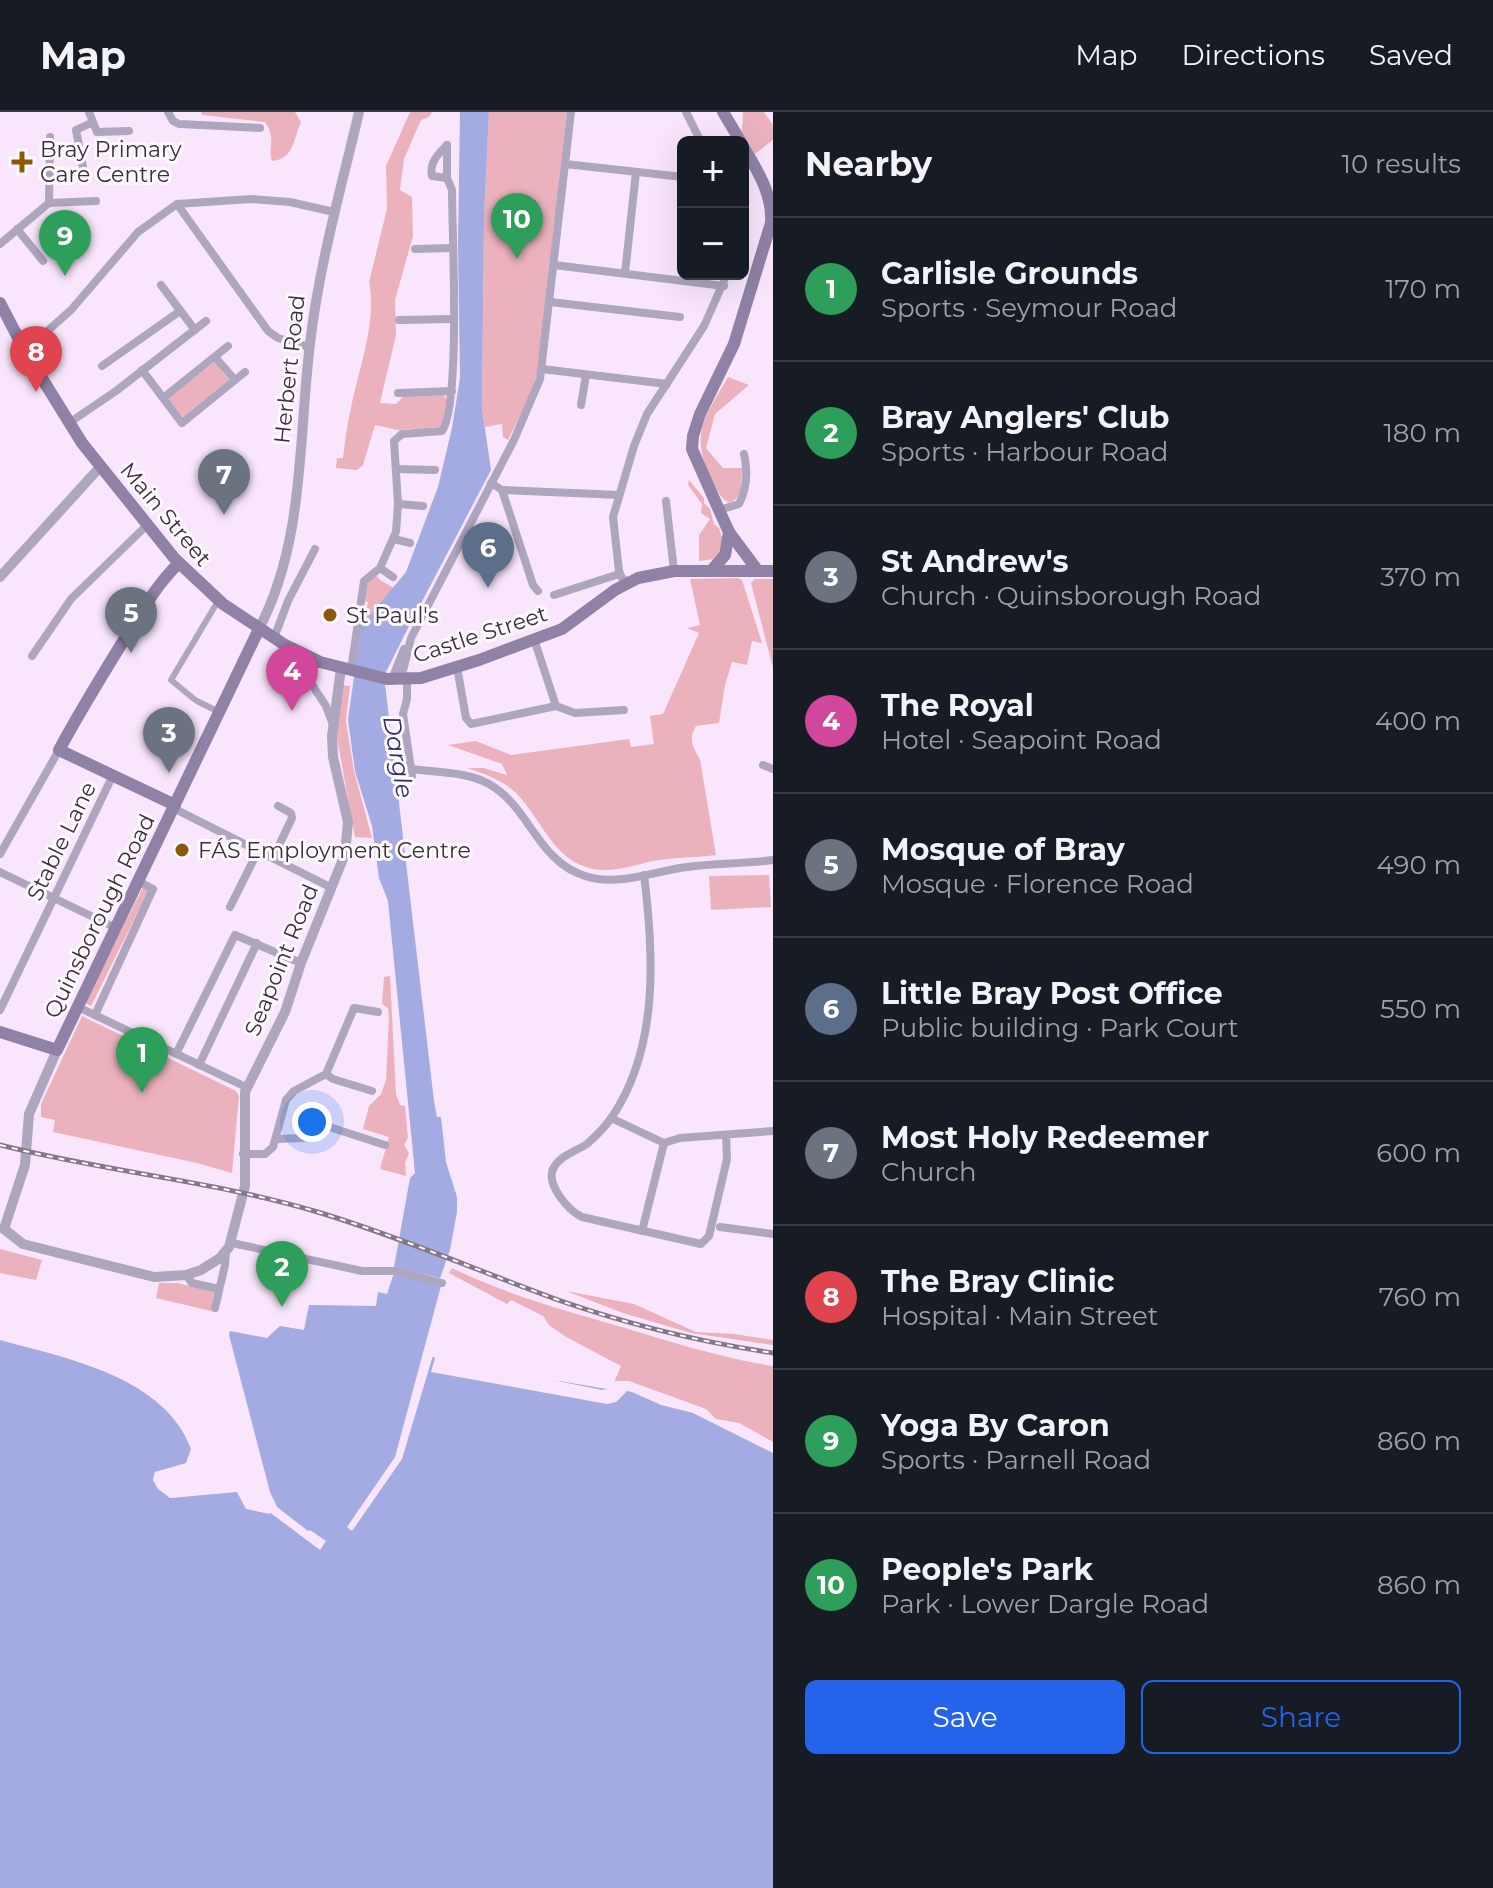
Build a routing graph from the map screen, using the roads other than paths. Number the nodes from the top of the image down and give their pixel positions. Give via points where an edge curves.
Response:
1 (89, 112) edge
2 (168, 112) edge
3 (359, 112) edge
4 (571, 112) edge
5 (686, 112) edge
6 (723, 112) edge
7 (91, 123) junction
8 (260, 128) dead end
9 (129, 131) dead end
10 (698, 136) edge
11 (737, 136) edge
12 (50, 137) dead end
13 (749, 157) edge
14 (565, 164) junction
15 (83, 167) dead end
16 (636, 172) junction
17 (677, 176) edge
18 (447, 178) dead end
19 (96, 201) dead end
20 (49, 203) junction
21 (177, 204) junction
22 (334, 212) junction
23 (17, 229) junction
24 (0, 244) edge
25 (452, 248) junction
26 (415, 249) dead end
27 (43, 261) dead end
28 (554, 265) junction
29 (625, 273) junction
30 (726, 280) edge
31 (161, 285) dead end
32 (724, 286) junction
33 (550, 302) junction
34 (0, 303) edge
35 (180, 311) junction
36 (680, 317) dead end
37 (4, 318) edge
38 (452, 319) junction
39 (399, 320) dead end
40 (206, 321) dead end
41 (195, 330) junction
42 (228, 346) dead end
43 (309, 347) junction
44 (25, 351) junction
45 (215, 357) junction
46 (102, 366) dead end
47 (542, 369) junction
48 (142, 370) junction
49 (245, 372) dead end
50 (586, 375) junction
51 (235, 380) junction
52 (667, 384) junction
53 (452, 391) junction
54 (398, 393) dead end
55 (163, 398) junction
56 (581, 405) dead end
57 (69, 423) junction
58 (744, 454) dead end
59 (100, 467) junction
60 (396, 469) junction
61 (435, 470) dead end
62 (491, 483) junction
63 (502, 490) junction
64 (619, 495) junction
65 (666, 501) dead end
66 (398, 504) junction
67 (423, 506) dead end
68 (719, 510) junction
69 (146, 526) junction
70 (729, 532) junction
71 (394, 539) junction
72 (410, 543) dead end
73 (315, 549) dead end
74 (179, 563) junction
75 (380, 568) junction
76 (674, 571) junction
77 (711, 571) junction
78 (758, 571) junction
79 (773, 571) edge
80 (0, 577) edge
81 (393, 577) dead end
82 (624, 578) junction
83 (538, 591) dead end
84 (554, 595) dead end
85 (218, 601) junction
86 (259, 629) junction
87 (274, 638) junction
88 (534, 639) junction
89 (297, 652) junction
90 (32, 656) dead end
91 (457, 667) junction
92 (349, 670) junction
93 (395, 679) junction
94 (556, 706) junction
95 (624, 710) dead end
96 (219, 712) junction
97 (332, 722) junction
98 (59, 750) junction
99 (763, 765) dead end
100 (773, 769) edge
101 (113, 775) junction
102 (174, 806) junction
103 (278, 806) dead end
104 (258, 851) junction
105 (0, 854) edge
106 (273, 858) junction
107 (773, 860) edge
108 (0, 872) edge
109 (644, 875) junction
110 (138, 881) junction
111 (332, 888) junction
112 (54, 898) junction
113 (230, 907) dead end
114 (116, 928) junction
115 (257, 943) junction
116 (301, 963) junction
117 (78, 1007) junction
118 (0, 1010) edge
119 (378, 1012) dead end
120 (95, 1015) junction
121 (0, 1032) edge
122 (57, 1050) junction
123 (176, 1054) junction
124 (199, 1065) junction
125 (326, 1074) junction
126 (246, 1087) junction
127 (372, 1091) dead end
128 (611, 1118) junction
129 (773, 1131) edge
130 (726, 1135) junction
131 (277, 1139) junction
132 (664, 1143) junction
133 (385, 1145) dead end
134 (243, 1154) junction
135 (3, 1224) edge
136 (720, 1227) dead end
137 (642, 1231) junction
138 (773, 1234) edge
139 (229, 1247) junction
140 (186, 1275) junction
141 (442, 1283) dead end
142 (219, 1289) junction
143 (215, 1308) dead end

1 - 7 street
2 - 8 street via 179,124
3 - 22 street, Herbert Road
4 - 14 street
5 - 10 street
6 - 11 main road
7 - 9 street via 97,132
7 - 15 street via 76,130
12 - 20 street
13 - 68 main road via 765,187 771,223 734,344 693,436 692,449
14 - 16 street
14 - 28 street
16 - 17 street
16 - 29 street
18 - 25 street via 452,190
19 - 20 street
20 - 23 street
21 - 22 street via 251,199
21 - 43 street via 268,331
21 - 44 street via 138,232 71,310
22 - 43 street, Herbert Road
23 - 24 street
23 - 27 street
25 - 26 street
25 - 38 street
28 - 29 street
28 - 33 street
29 - 32 street
30 - 32 street
31 - 35 street
32 - 52 street
33 - 36 street
33 - 47 street
34 - 37 main road, Main Street
35 - 41 street
35 - 46 street
37 - 44 main road, Main Street
38 - 39 street
38 - 53 street
40 - 41 street
41 - 48 street
42 - 45 street
43 - 86 street, Herbert Road via 293,528 283,571
44 - 57 main road, Main Street
45 - 51 street
45 - 55 street
47 - 50 street
47 - 62 street via 534,397
48 - 55 street
48 - 57 street
49 - 51 street
50 - 52 street
50 - 56 street
51 - 55 street via 182,423
52 - 64 street via 636,439
53 - 54 street
53 - 60 street via 444,430 396,437
57 - 59 main road, Main Street
58 - 68 street via 744,494 739,504
59 - 69 main road, Main Street
59 - 80 street
60 - 61 street
60 - 66 street
62 - 63 street
62 - 93 street
63 - 64 street
63 - 83 street
64 - 82 street via 613,517
65 - 76 street
66 - 67 street
66 - 71 street
68 - 70 main road
69 - 74 main road, Main Street
69 - 90 street via 71,599
70 - 77 main road via 725,555
70 - 78 main road
71 - 72 street
71 - 75 street
73 - 87 street
74 - 85 main road, Main Street
74 - 98 main road via 129,632
75 - 81 street
75 - 92 street via 363,585
76 - 77 main road, Castle Street
76 - 82 main road, Castle Street
77 - 78 main road, Castle Street
78 - 79 main road, Castle Street
82 - 84 street
82 - 88 main road, Castle Street via 562,629
85 - 86 main road, Main Street
85 - 96 street via 171,680
86 - 87 main road, Main Street
86 - 96 main road, Quinsborough Road
87 - 89 main road, Main Street
88 - 91 main road, Castle Street
88 - 94 street
89 - 92 main road, Main Street
89 - 97 street via 299,665
91 - 93 main road, Castle Street
91 - 94 street via 471,724
92 - 93 main road, Main Street
92 - 97 street, Seapoint Road
93 - 109 street via 407,699 403,714 412,772 489,784 517,809 551,857 574,872 610,880
94 - 95 street via 575,713
96 - 102 main road, Quinsborough Road
97 - 111 street, Seapoint Road via 333,757 348,828
98 - 101 main road
98 - 105 street
99 - 100 street
101 - 102 main road
101 - 112 street, Stable Lane
102 - 104 street
102 - 110 main road, Quinsborough Road
103 - 106 street via 292,818
104 - 106 street
104 - 113 street
106 - 111 street
107 - 109 street
108 - 112 street
109 - 128 street via 647,1024 635,1070
110 - 114 main road, Quinsborough Road
110 - 120 street via 153,889
111 - 116 street, Seapoint Road
112 - 114 street
112 - 118 street, Stable Lane
114 - 117 main road, Quinsborough Road
115 - 116 street
115 - 123 street via 234,936
115 - 124 street
116 - 126 street, Seapoint Road via 281,1020
117 - 120 street
117 - 122 main road, Quinsborough Road
119 - 125 street via 354,1008
120 - 123 street
121 - 122 main road
122 - 135 street, Quinsborough Road via 29,1114 26,1162
123 - 124 street
124 - 126 street
125 - 127 street
125 - 131 street via 289,1095
126 - 134 street, Seapoint Road
128 - 132 street
128 - 137 street via 596,1136 562,1159 552,1181 571,1212
129 - 130 street
130 - 132 street
130 - 137 street via 727,1159 707,1239 701,1244
131 - 133 street via 303,1138 317,1123
131 - 134 street via 265,1154
132 - 137 street
134 - 139 street, Seapoint Road via 245,1186
135 - 140 street via 18,1242 29,1246 149,1277
136 - 138 street
139 - 140 street via 208,1266
139 - 141 street via 362,1271 396,1271
139 - 142 street
140 - 142 street via 192,1283
142 - 143 street

